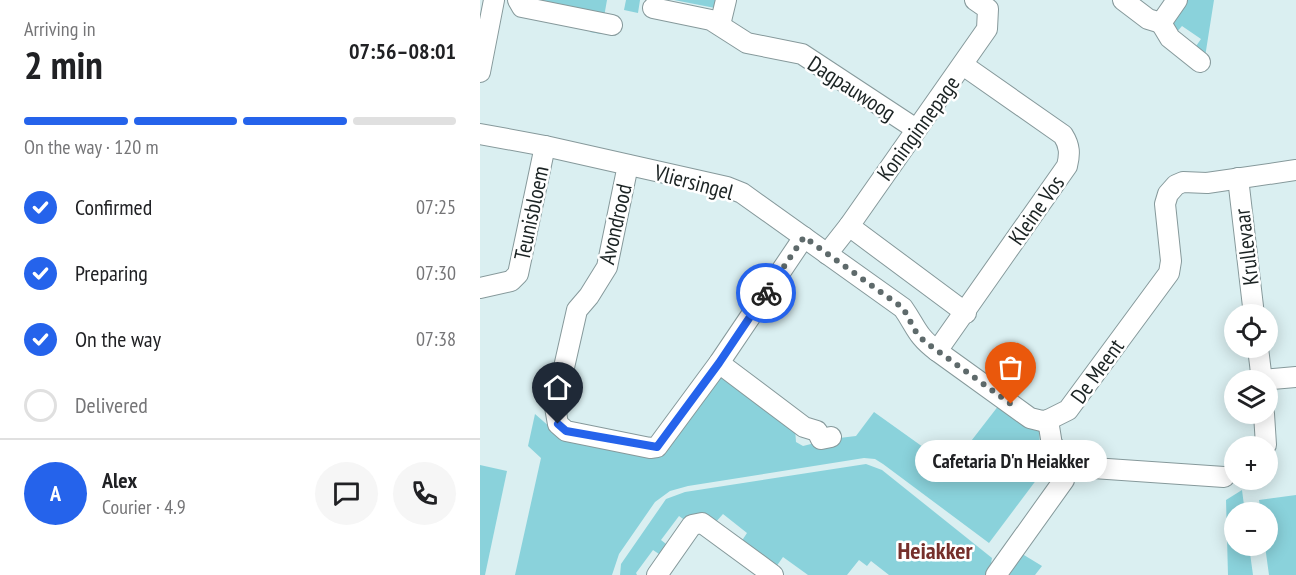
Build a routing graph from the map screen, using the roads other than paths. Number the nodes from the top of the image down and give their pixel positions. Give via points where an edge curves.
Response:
1 (495, 0) edge
2 (518, 0) edge
3 (726, 0) edge
4 (1123, 0) edge
5 (1177, 0) edge
6 (988, 3) edge
7 (653, 8) dead end
8 (1161, 23) junction
9 (612, 25) dead end
10 (720, 25) junction
11 (1200, 62) dead end
12 (963, 65) junction
13 (480, 72) edge
14 (916, 129) junction
15 (480, 134) edge
16 (545, 146) junction
17 (628, 165) junction
18 (1296, 170) edge
19 (1239, 178) junction
20 (849, 226) junction
21 (804, 237) junction
22 (828, 254) junction
23 (480, 288) edge
24 (1253, 304) edge
25 (966, 313) junction
26 (937, 351) junction
27 (719, 363) junction
28 (1296, 376) edge
29 (1278, 378) edge
30 (1048, 420) junction
31 (831, 437) dead end
32 (1224, 477) dead end
33 (1064, 480) dead end
34 (1000, 569) edge
35 (657, 575) edge
36 (773, 575) edge

1 - 13 street
2 - 9 street via 522,7
3 - 10 street
4 - 8 street via 1148,19
5 - 8 street
6 - 12 street, Koninginnepage via 987,29
7 - 10 street, Dagpauwoog
8 - 11 street via 1170,38
10 - 14 street, Dagpauwoog via 747,43 802,54
12 - 14 street, Koninginnepage
12 - 25 street, Kleine Vos via 1063,135 1070,155 1067,166
14 - 20 street, Koninginnepage
15 - 16 street, Vliersingel
16 - 17 street, Vliersingel
16 - 23 street, Teunisbloem via 518,274 511,281
17 - 21 street, Vliersingel via 727,187
17 - 27 street, Avondrood via 607,267 577,310 555,407 558,424 566,431 657,447
18 - 19 street
19 - 24 street, Krullevaar
19 - 30 street, De Meent via 1183,182 1168,194 1165,204 1172,261 1168,273 1068,410
20 - 22 street, Koninginnepage
20 - 25 street
21 - 22 street, Vliersingel
21 - 27 street, Avondrood
22 - 26 street, Vliersingel via 903,308 916,332
25 - 26 street, Kleine Vos
26 - 30 street, Vliersingel via 1030,418
27 - 31 street via 804,427 817,431 821,439
28 - 29 street
30 - 32 street, De Meent via 1052,445 1076,464
33 - 34 street
35 - 36 street via 692,525 702,522

